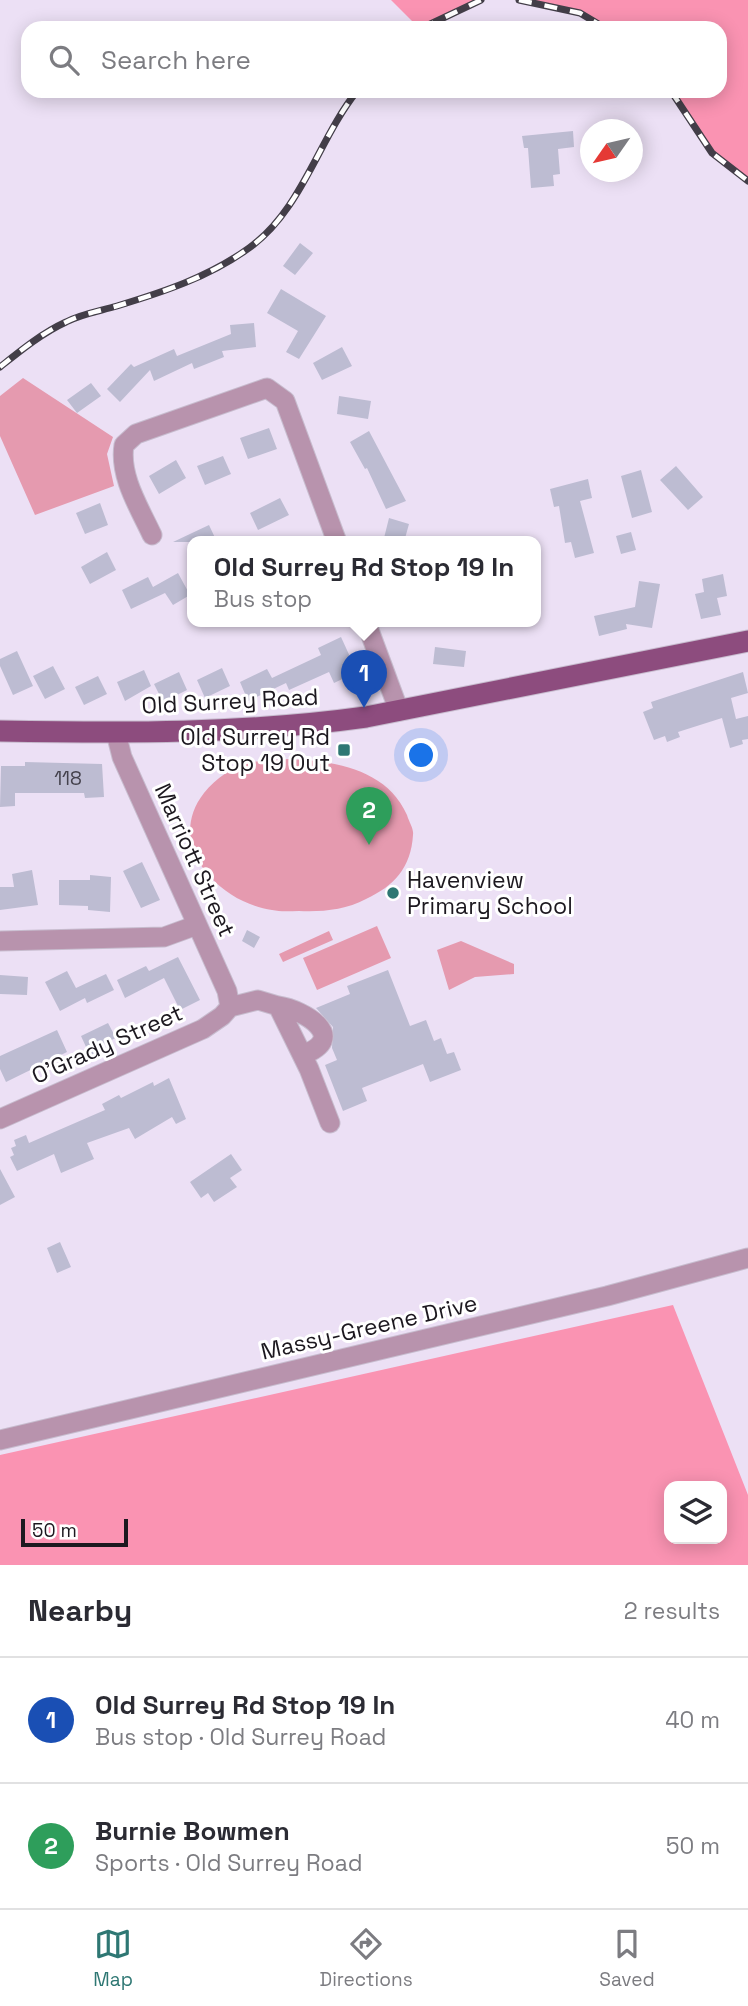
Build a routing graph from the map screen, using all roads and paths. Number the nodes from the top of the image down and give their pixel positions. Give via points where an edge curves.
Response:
1 (152, 535) dead end
2 (335, 536) edge
3 (368, 627) edge
4 (748, 641) edge
5 (399, 711) junction
6 (0, 732) edge
7 (116, 733) junction
8 (197, 925) junction
9 (0, 941) edge
10 (278, 1006) junction
11 (229, 1007) junction
12 (302, 1055) junction
13 (0, 1119) edge
14 (330, 1123) dead end
15 (748, 1258) edge
16 (0, 1440) edge

1 - 2 street via 128,482 122,459 124,444 136,434 267,388 285,401
3 - 5 street
4 - 5 main road, Old Surrey Road
5 - 7 main road, Old Surrey Road via 247,731
6 - 7 main road, Old Surrey Road
7 - 8 street, Marriott Street via 122,757
8 - 9 street via 164,937
8 - 11 street, Marriott Street via 228,991
10 - 11 street via 258,1000
10 - 12 street
10 - 12 street via 316,1021 323,1030 319,1046
11 - 13 street, O'Grady Street via 203,1029
12 - 14 street
15 - 16 street, Massy-Greene Drive via 607,1296

